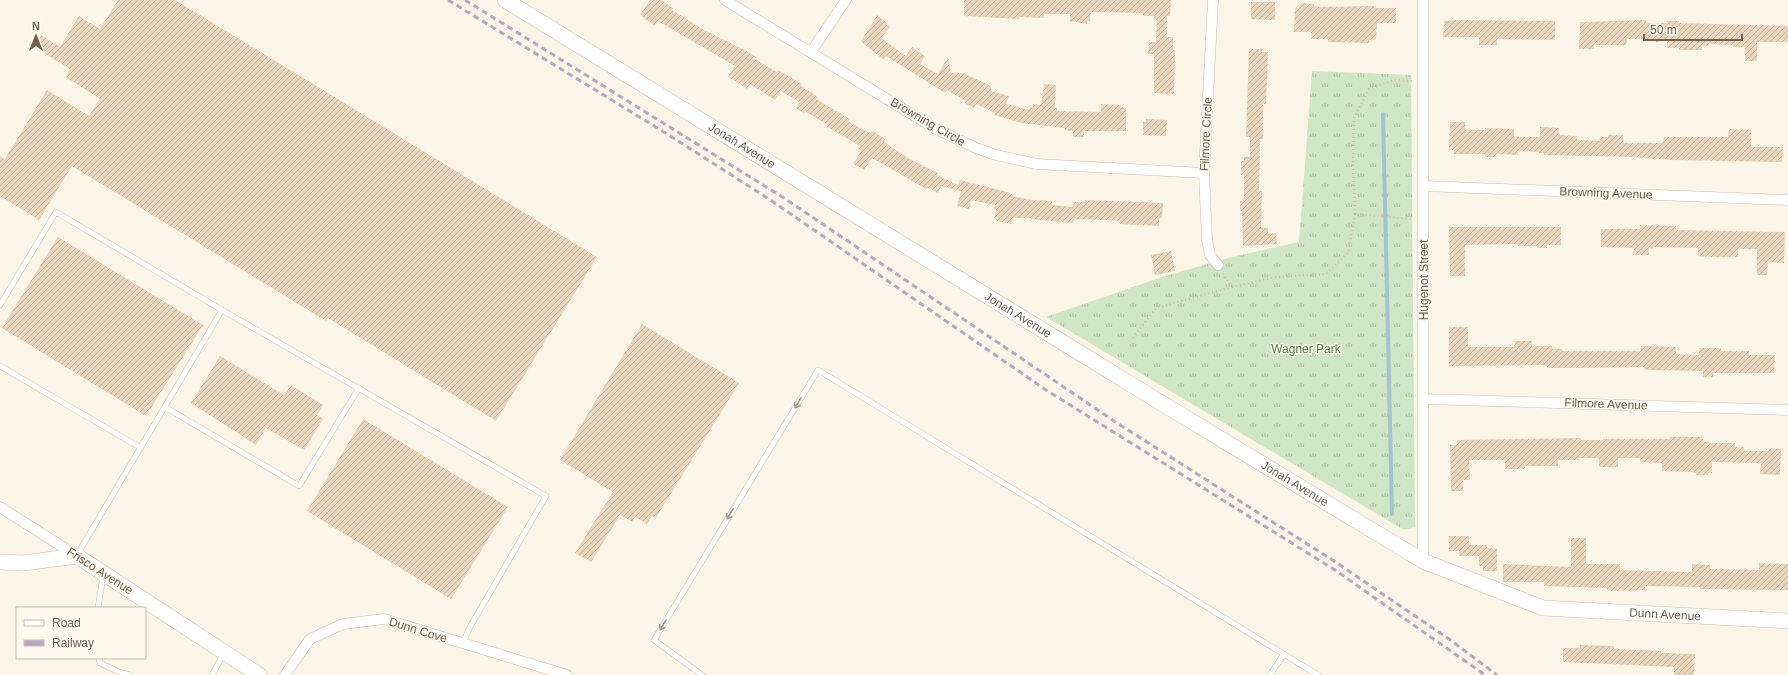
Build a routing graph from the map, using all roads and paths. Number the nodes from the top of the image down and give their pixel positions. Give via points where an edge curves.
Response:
1 (505, 0) edge
2 (725, 0) edge
3 (846, 0) edge
4 (1213, 0) edge
5 (1423, 0) edge
6 (811, 52) junction
7 (1423, 82) junction
8 (1204, 173) junction
9 (1424, 186) junction
10 (1788, 200) edge
11 (1355, 214) junction
12 (1424, 219) junction
13 (1218, 265) joint
14 (1232, 287) junction
15 (0, 305) edge
16 (222, 310) junction
17 (1133, 338) dead end
18 (0, 366) edge
19 (359, 388) junction
20 (1424, 398) junction
21 (165, 407) junction
22 (1788, 410) edge
23 (141, 448) junction
24 (0, 507) edge
25 (77, 556) junction
26 (1423, 561) junction
27 (0, 562) edge
28 (104, 574) junction
29 (98, 607) edge
30 (1543, 608) joint
31 (1788, 621) edge
32 (463, 643) junction
33 (225, 652) junction
34 (1284, 654) junction
35 (99, 659) edge
36 (130, 675) edge
37 (212, 675) edge
38 (259, 675) edge
39 (285, 675) edge
40 (567, 675) edge
41 (702, 675) edge
42 (1270, 675) edge
43 (1318, 675) edge

1 - 26 street, Jonah Avenue
2 - 6 street, Browning Circle
3 - 6 street
4 - 8 street, Filmore Circle
5 - 7 street, Hugenot Street
6 - 8 street, Browning Circle via 936,128 996,155 1037,164
7 - 9 street, Hugenot Street
7 - 11 path via 1394,80 1369,89 1354,118
8 - 13 street, Filmore Circle via 1206,240 1210,255
9 - 10 street, Browning Avenue
9 - 12 street, Hugenot Street
11 - 12 path
11 - 14 path via 1348,253 1326,274 1275,277
12 - 20 street, Hugenot Street
13 - 14 path
14 - 17 path via 1156,308
15 - 16 lane via 56,212
16 - 19 lane
16 - 21 lane
18 - 23 lane
19 - 21 lane via 299,486
19 - 32 lane via 546,496
20 - 22 street, Filmore Avenue
20 - 26 street, Hugenot Street
21 - 23 lane
23 - 25 lane
24 - 25 street, Frisco Avenue
25 - 27 street
25 - 28 street, Frisco Avenue
26 - 30 street, Jonah Avenue
28 - 29 lane
28 - 33 street, Frisco Avenue
30 - 31 street, Dunn Avenue
32 - 39 street, Dunn Cove via 384,619 343,624 310,639
32 - 40 street, Dunn Cove
33 - 37 lane
33 - 38 street, Frisco Avenue
34 -> 41 lane via 818,370 654,640
34 - 42 lane
34 - 43 lane
35 - 36 lane via 100,663

